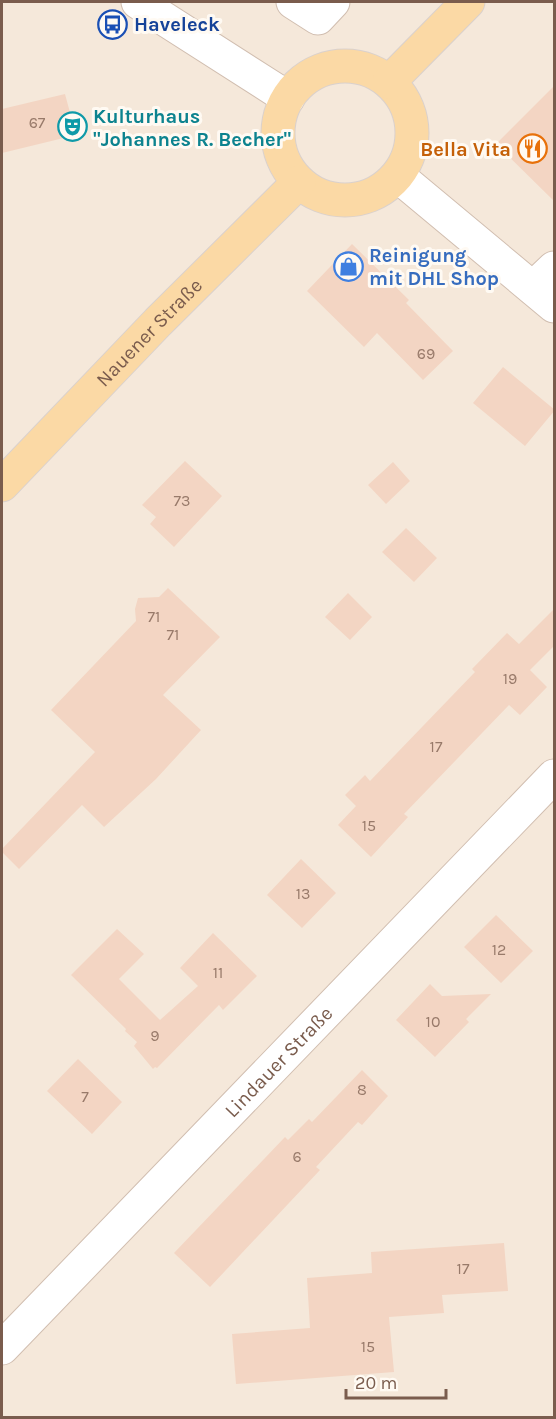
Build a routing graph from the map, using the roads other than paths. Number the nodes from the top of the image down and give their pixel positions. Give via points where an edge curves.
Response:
1 (138, 2) edge
2 (293, 2) edge
3 (333, 2) edge
4 (468, 2) edge
5 (389, 82) junction
6 (288, 98) junction
7 (398, 176) junction
8 (298, 182) junction
9 (547, 287) edge
10 (2, 485) edge
11 (555, 776) edge
12 (2, 1348) edge

1 - 6 street
2 - 3 street via 318,18
4 - 5 main road
5 - 6 main road via 370,70 346,66 324,69 303,80
5 - 7 main road via 410,117 412,137 408,158
6 - 8 main road via 279,119 278,142 285,164
7 - 8 main road via 381,190 360,199 317,195
7 - 9 street
8 - 10 main road, Nauener Straße
11 - 12 street, Lindauer Straße

